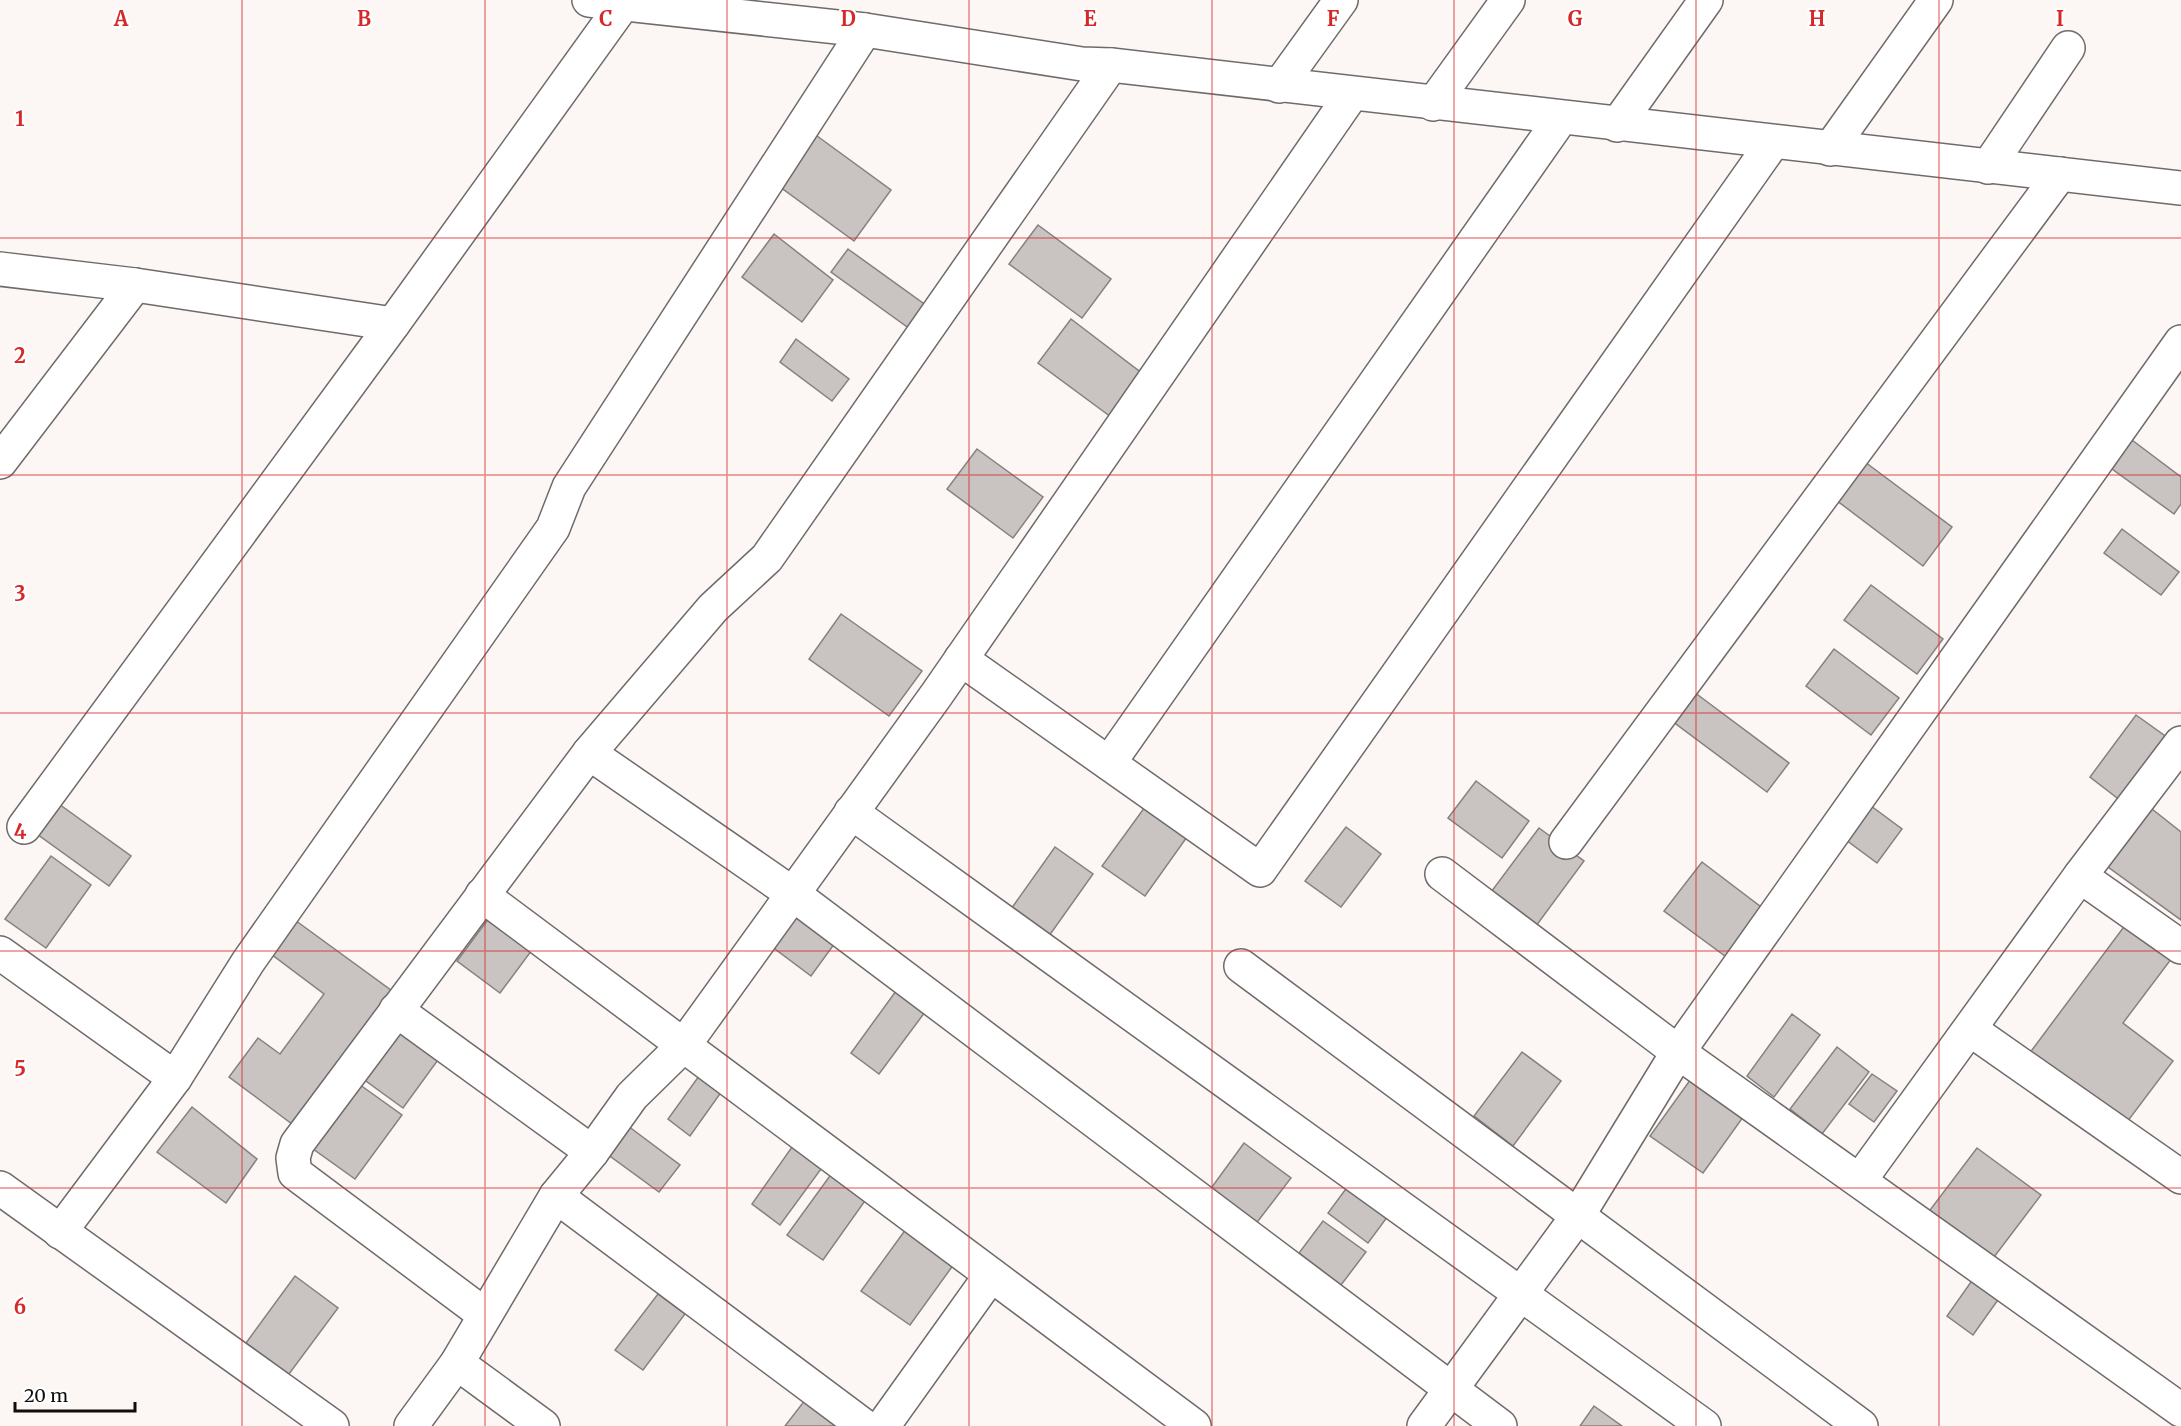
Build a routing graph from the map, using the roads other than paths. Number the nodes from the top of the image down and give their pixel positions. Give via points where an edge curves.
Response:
1 (588, 0) edge
2 (1341, 0) edge
3 (1508, 0) edge
4 (1706, 0) edge
5 (1936, 0) edge
6 (625, 2) edge
7 (865, 30) junction
8 (2068, 48) dead end
9 (1111, 65) junction
10 (1279, 86) junction
11 (1351, 94) junction
12 (1433, 104) junction
13 (1561, 118) junction
14 (1617, 124) junction
15 (1773, 142) junction
16 (1830, 149) junction
17 (1988, 167) junction
18 (2060, 174) junction
19 (2181, 188) edge
20 (0, 269) edge
21 (135, 285) junction
22 (393, 324) junction
23 (2181, 342) edge
24 (0, 462) edge
25 (961, 659) junction
26 (2181, 743) edge
27 (589, 753) junction
28 (1109, 763) junction
29 (851, 812) junction
30 (24, 827) dead end
31 (1566, 842) dead end
32 (1442, 874) dead end
33 (2080, 876) junction
34 (793, 894) junction
35 (482, 895) junction
36 (2181, 947) edge
37 (0, 953) edge
38 (1241, 966) dead end
39 (396, 1010) junction
40 (1971, 1029) junction
41 (684, 1046) junction
42 (1677, 1052) junction
43 (175, 1078) junction
44 (592, 1152) junction
45 (2181, 1177) edge
46 (1860, 1180) junction
47 (0, 1188) edge
48 (556, 1197) junction
49 (1577, 1217) junction
50 (60, 1232) junction
51 (991, 1275) junction
52 (1522, 1294) junction
53 (485, 1316) junction
54 (457, 1363) junction
55 (1450, 1390) junction
56 (2181, 1410) edge
57 (332, 1426) edge
58 (411, 1426) edge
59 (543, 1426) edge
60 (864, 1426) edge
61 (883, 1426) edge
62 (1194, 1426) edge
63 (1424, 1426) edge
64 (1500, 1426) edge
65 (1704, 1426) edge
66 (1861, 1426) edge

1 - 6 street
2 - 10 street
3 - 12 street
4 - 14 street
5 - 16 street
6 - 7 street
6 - 22 street
7 - 9 street via 1082,64
7 - 43 street via 569,488 553,528 248,962
8 - 17 street
9 - 10 street
9 - 27 street via 767,558 713,608
10 - 11 street
11 - 12 street
11 - 25 street
12 - 13 street
13 - 14 street
13 - 28 street
14 - 15 street
15 - 16 street
15 - 28 street via 1260,870
16 - 17 street
17 - 18 street
18 - 19 street
18 - 31 street
20 - 21 street
21 - 22 street
21 - 24 street
22 - 30 street
23 - 42 street
25 - 28 street
25 - 29 street
26 - 33 street
27 - 34 street
27 - 35 street
29 - 34 street
29 - 52 street
32 - 42 street
33 - 36 street
33 - 40 street
34 - 41 street
34 - 55 street
35 - 39 street
35 - 41 street
37 - 43 street
38 - 49 street
39 - 44 street
39 - 53 street via 297,1144 293,1158 295,1173
40 - 45 street
40 - 46 street
41 - 44 street via 632,1096
41 - 51 street
42 - 46 street
42 - 49 street
43 - 50 street
44 - 48 street
46 - 56 street
47 - 50 street
48 - 53 street
48 - 60 street
49 - 52 street
49 - 66 street
50 - 57 street
51 - 61 street
51 - 62 street
52 - 55 street
52 - 65 street
53 - 54 street
54 - 58 street
54 - 59 street
55 - 63 street
55 - 64 street

